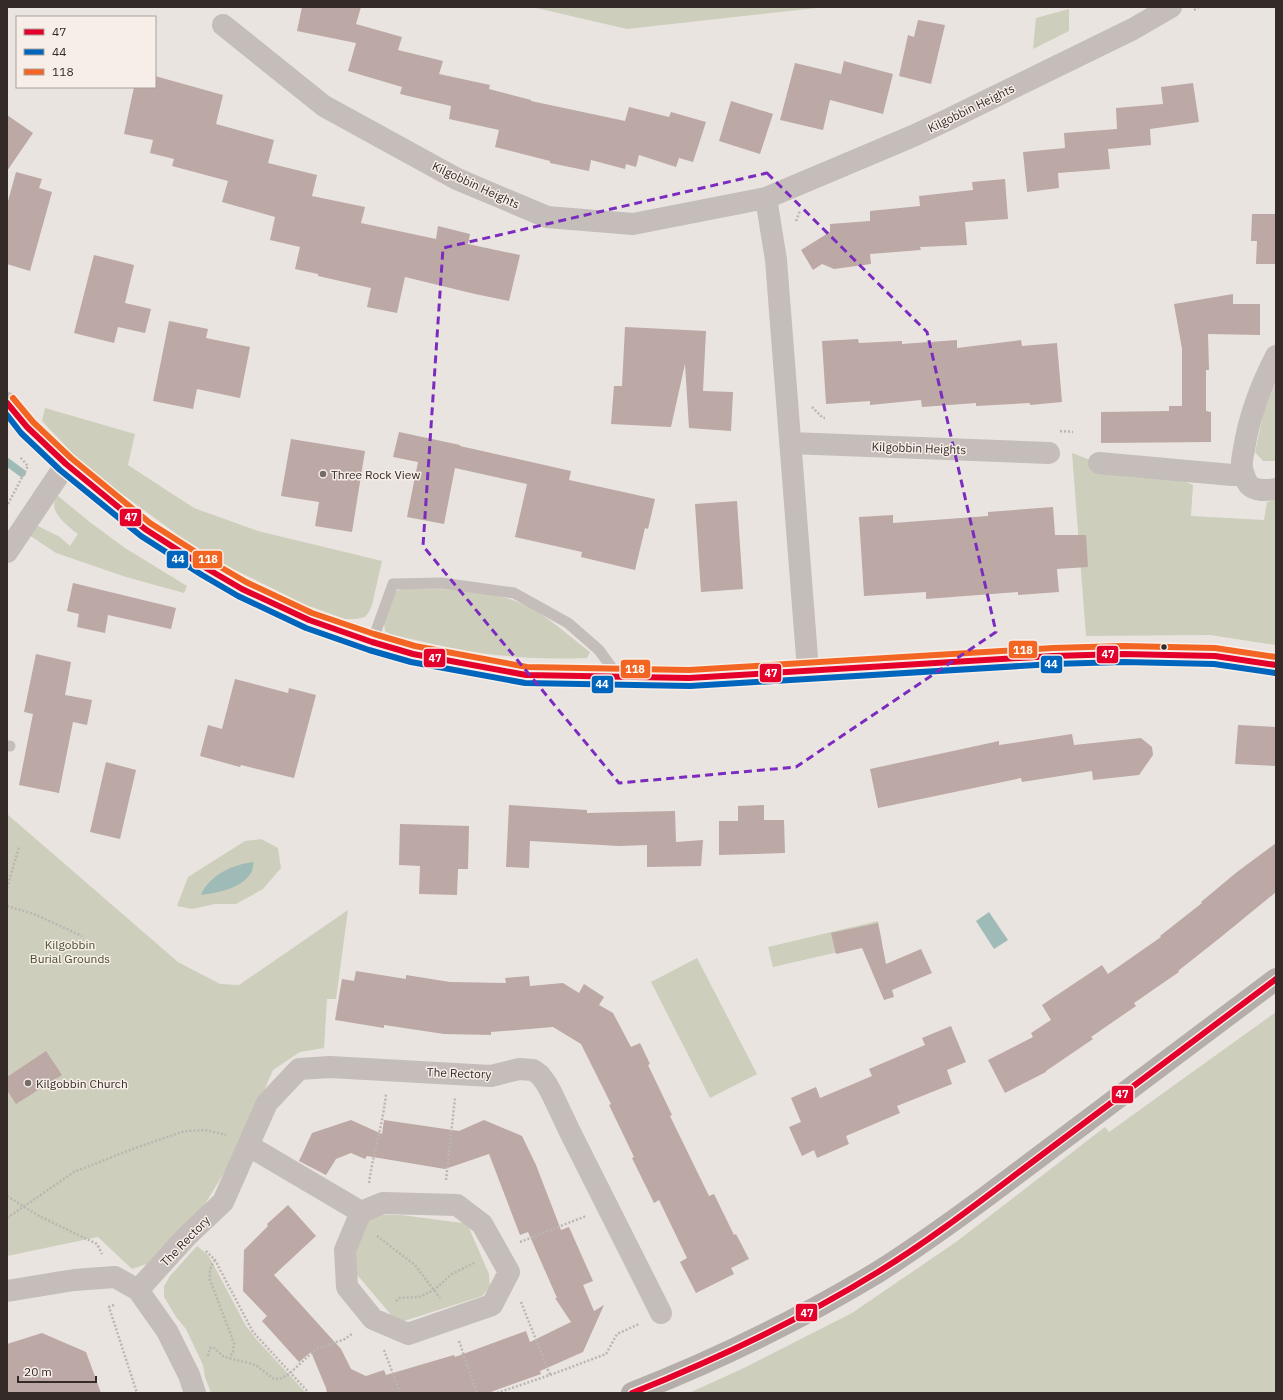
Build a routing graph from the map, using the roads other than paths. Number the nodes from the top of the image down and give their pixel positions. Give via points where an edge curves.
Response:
1 (1171, 7) edge
2 (223, 25) dead end
3 (766, 198) junction
4 (1276, 356) edge
5 (7, 403) edge
6 (790, 443) junction
7 (1048, 453) dead end
8 (1099, 463) dead end
9 (66, 464) junction
10 (1244, 475) junction
11 (1276, 489) edge
12 (7, 552) edge
13 (372, 642) junction
14 (1276, 665) edge
15 (808, 670) junction
16 (620, 678) junction
17 (1276, 979) edge
18 (249, 1146) junction
19 (361, 1215) junction
20 (7, 1291) edge
21 (139, 1292) junction
22 (661, 1313) road end
23 (195, 1393) edge
24 (632, 1393) edge

1 - 3 street, Kilgobbin Heights via 1134,29 945,121
2 - 3 street, Kilgobbin Heights via 324,106 458,179 548,217 633,224
3 - 6 street via 776,260
4 - 10 street via 1262,386 1248,429 1242,462
5 - 9 street via 27,427
6 - 7 street, Kilgobbin Heights
6 - 15 street
8 - 10 street
9 - 12 street
9 - 13 street via 144,529 236,585 310,620
10 - 11 street via 1254,488
13 - 16 street via 413,654 526,675
13 - 16 lane via 393,584 442,583 501,591 514,593 568,623 598,650
14 - 15 street via 1215,656 1123,654
15 - 16 street via 690,678
17 - 24 main road via 983,1199 885,1267 774,1329
18 - 19 street
18 - 21 street, The Rectory via 223,1202 187,1236
18 - 22 street, The Rectory via 267,1103 300,1069 330,1067 491,1076 523,1069 533,1070 540,1075 552,1094
19 - 19 street via 383,1203 457,1205 482,1224 509,1272 492,1305 408,1334 382,1323 348,1287 345,1250
20 - 21 street via 74,1280 115,1277
21 - 23 street via 168,1331

